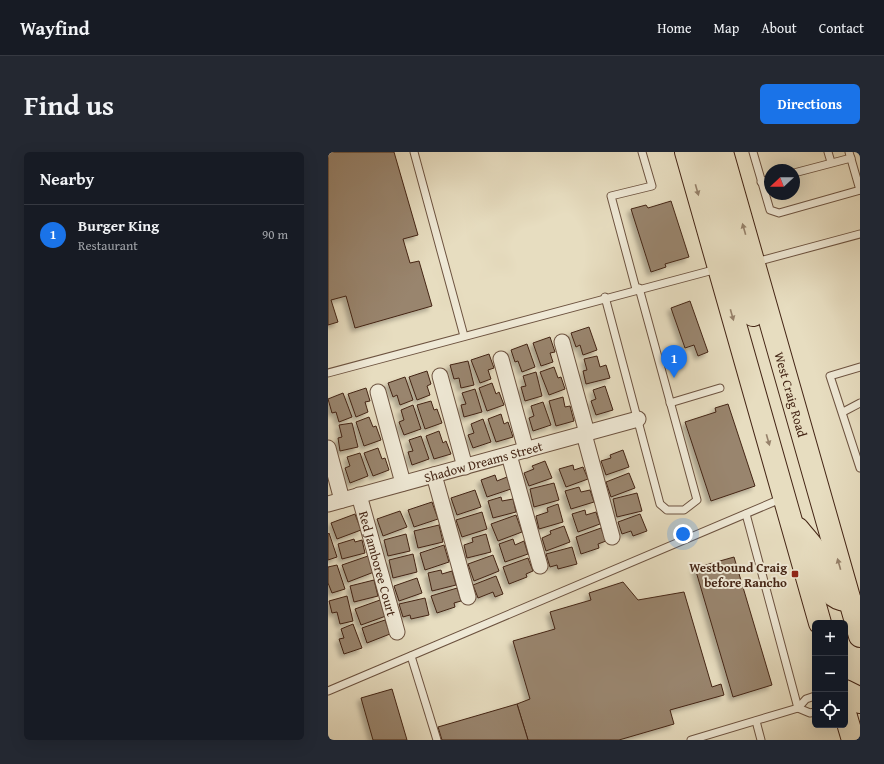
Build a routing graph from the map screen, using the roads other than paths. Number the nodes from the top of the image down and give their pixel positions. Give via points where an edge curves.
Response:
1 (414, 152) edge
2 (642, 152) edge
3 (686, 152) edge
4 (701, 152) edge
5 (722, 152) edge
6 (753, 152) edge
7 (828, 152) edge
8 (850, 155) edge
9 (840, 156) edge
10 (831, 162) junction
11 (800, 170) edge
12 (764, 181) edge
13 (761, 182) junction
14 (860, 190) edge
15 (860, 234) edge
16 (754, 263) junction
17 (719, 268) junction
18 (638, 289) junction
19 (605, 297) junction
20 (464, 336) junction
21 (562, 342) dead end
22 (501, 359) dead end
23 (860, 367) edge
24 (328, 373) edge
25 (784, 373) junction
26 (440, 376) dead end
27 (720, 388) dead end
28 (378, 392) dead end
29 (670, 403) junction
30 (860, 403) edge
31 (844, 412) junction
32 (638, 419) junction
33 (586, 434) junction
34 (328, 448) edge
35 (526, 450) junction
36 (509, 455) junction
37 (465, 467) junction
38 (860, 468) edge
39 (811, 469) junction
40 (434, 475) junction
41 (404, 483) junction
42 (359, 495) junction
43 (785, 497) junction
44 (335, 502) edge
45 (746, 514) junction
46 (790, 518) junction
47 (612, 537) dead end
48 (540, 566) dead end
49 (468, 597) dead end
50 (855, 600) edge
51 (819, 620) edge
52 (397, 632) dead end
53 (860, 636) edge
54 (411, 656) junction
55 (328, 691) edge
56 (847, 692) edge
57 (812, 697) edge
58 (860, 702) edge
59 (798, 708) junction
60 (812, 713) edge
61 (756, 721) junction
62 (848, 723) edge
63 (437, 740) edge
64 (691, 740) edge
65 (761, 740) edge
66 (853, 740) edge

1 - 20 lane
2 - 18 lane via 652,186 611,196
3 -> 17 main road
4 - 16 main road via 731,246 735,252
16 -> 5 main road, West Craig Road
6 - 13 lane
7 - 10 lane
8 - 9 lane
8 - 14 lane
9 - 10 lane
10 - 11 lane
12 - 13 lane
13 - 14 lane via 770,210 779,213
15 - 16 lane
16 - 25 main road, West Craig Road
17 - 18 lane
17 - 25 main road via 734,272 740,278 764,350
17 -> 43 main road
18 - 19 lane
18 - 29 lane
19 - 20 lane
19 - 32 lane
20 - 24 lane
21 - 33 street
22 - 35 street
23 - 31 lane via 830,376 839,406
25 - 39 main road, West Craig Road
26 - 37 street
27 - 29 lane
28 - 41 street
29 - 32 lane via 697,500 684,510 667,510 660,504
30 - 31 lane
31 - 38 lane
32 - 33 street, Shadow Dreams Street
33 - 35 street, Shadow Dreams Street
33 - 47 street
34 - 44 street
35 - 36 street, Shadow Dreams Street
36 - 37 street, Shadow Dreams Street
36 - 48 street
37 - 40 street, Shadow Dreams Street
39 - 43 main road via 798,488
50 -> 39 main road, West Craig Road
40 - 41 street, Shadow Dreams Street
40 - 49 street
41 - 42 street, Shadow Dreams Street
42 - 44 street, Shadow Dreams Street
42 - 52 street, Red Jamboree Court
43 - 45 lane
43 - 46 main road
45 - 54 lane
45 - 59 lane
46 - 50 main road via 817,554 829,592 840,600
46 - 51 main road
50 - 53 main road, West Craig Road
54 - 55 lane
54 - 63 lane
56 - 58 main road
57 - 59 lane via 806,699
59 - 60 lane
59 - 61 lane
61 - 64 lane
61 - 65 lane
62 - 66 main road

